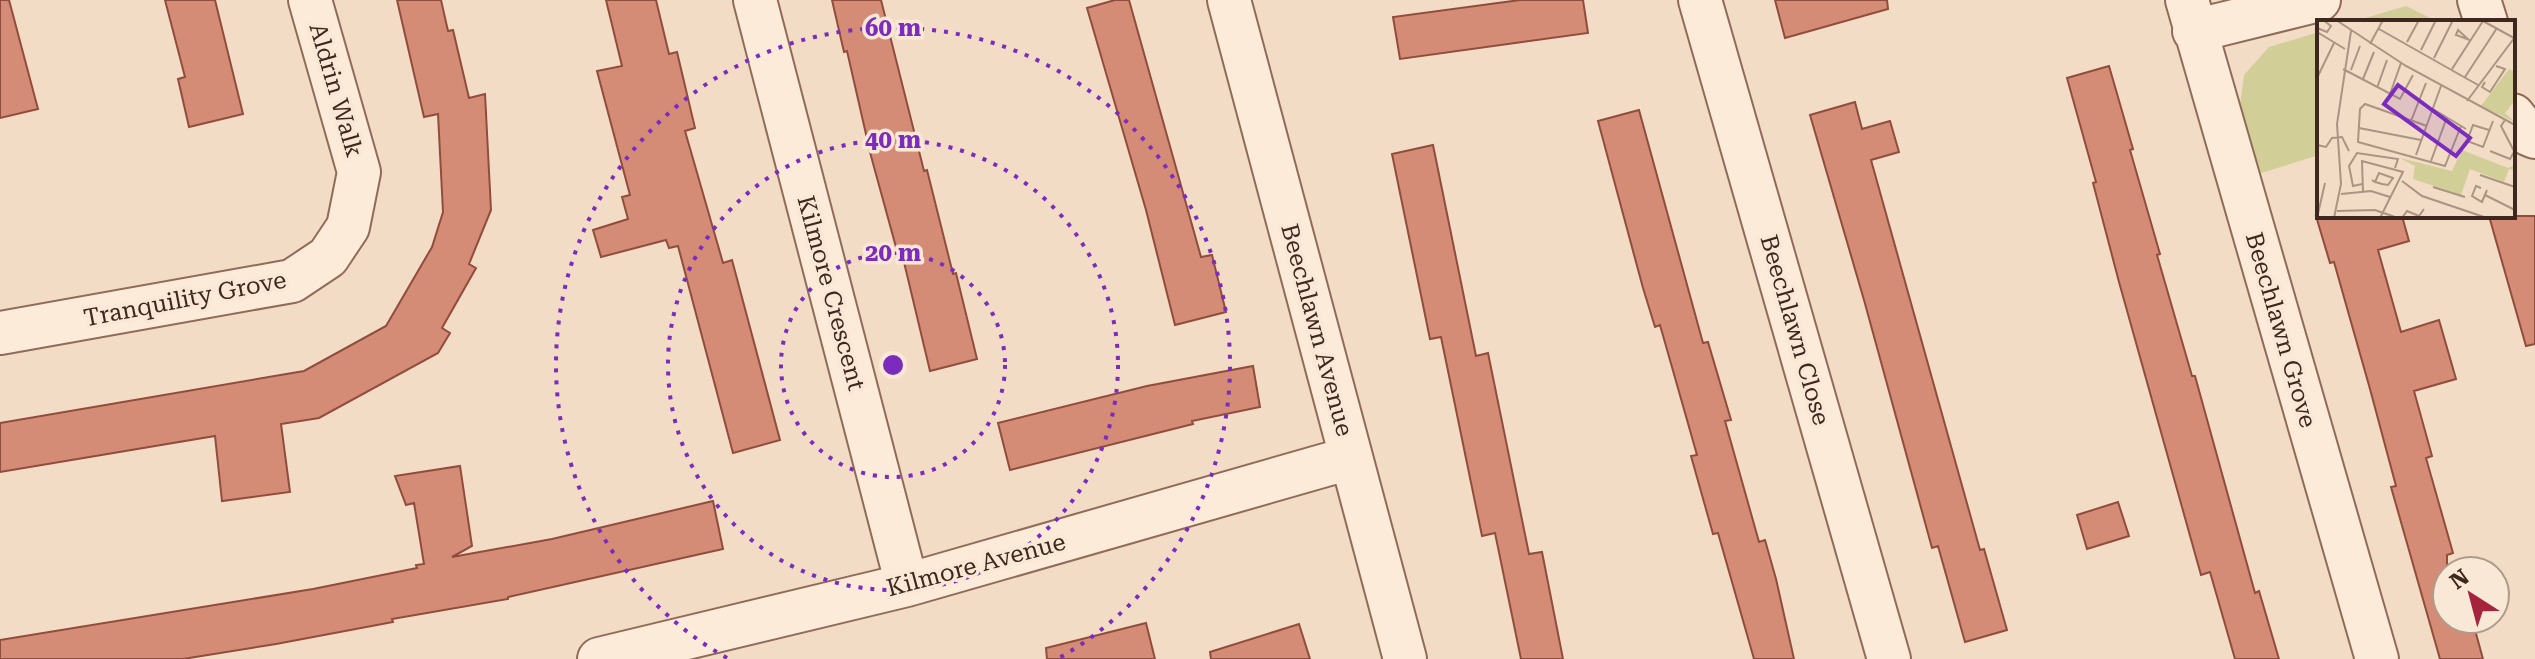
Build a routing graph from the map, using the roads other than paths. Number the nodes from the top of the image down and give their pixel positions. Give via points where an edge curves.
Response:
1 (310, 0) edge
2 (755, 0) edge
3 (1229, 0) edge
4 (1700, 0) edge
5 (2319, 0) edge
6 (2479, 0) edge
7 (2190, 16) edge
8 (2485, 20) edge
9 (2515, 118) edge
10 (2535, 137) edge
11 (348, 227) joint
12 (0, 333) edge
13 (1350, 458) junction
14 (907, 585) junction
15 (599, 659) edge
16 (1405, 659) edge
17 (1889, 659) edge
18 (2377, 659) edge

1 - 11 street, Aldrin Walk via 359,172
2 - 14 street, Kilmore Crescent
3 - 13 street, Beechlawn Avenue
4 - 17 street, Beechlawn Close
5 - 7 street
6 - 8 street
7 - 18 street, Beechlawn Grove
9 - 10 street
11 - 12 street, Tranquility Grove via 328,257 292,281
13 - 14 street, Kilmore Avenue
13 - 16 street, Beechlawn Avenue
14 - 15 street, Kilmore Avenue

